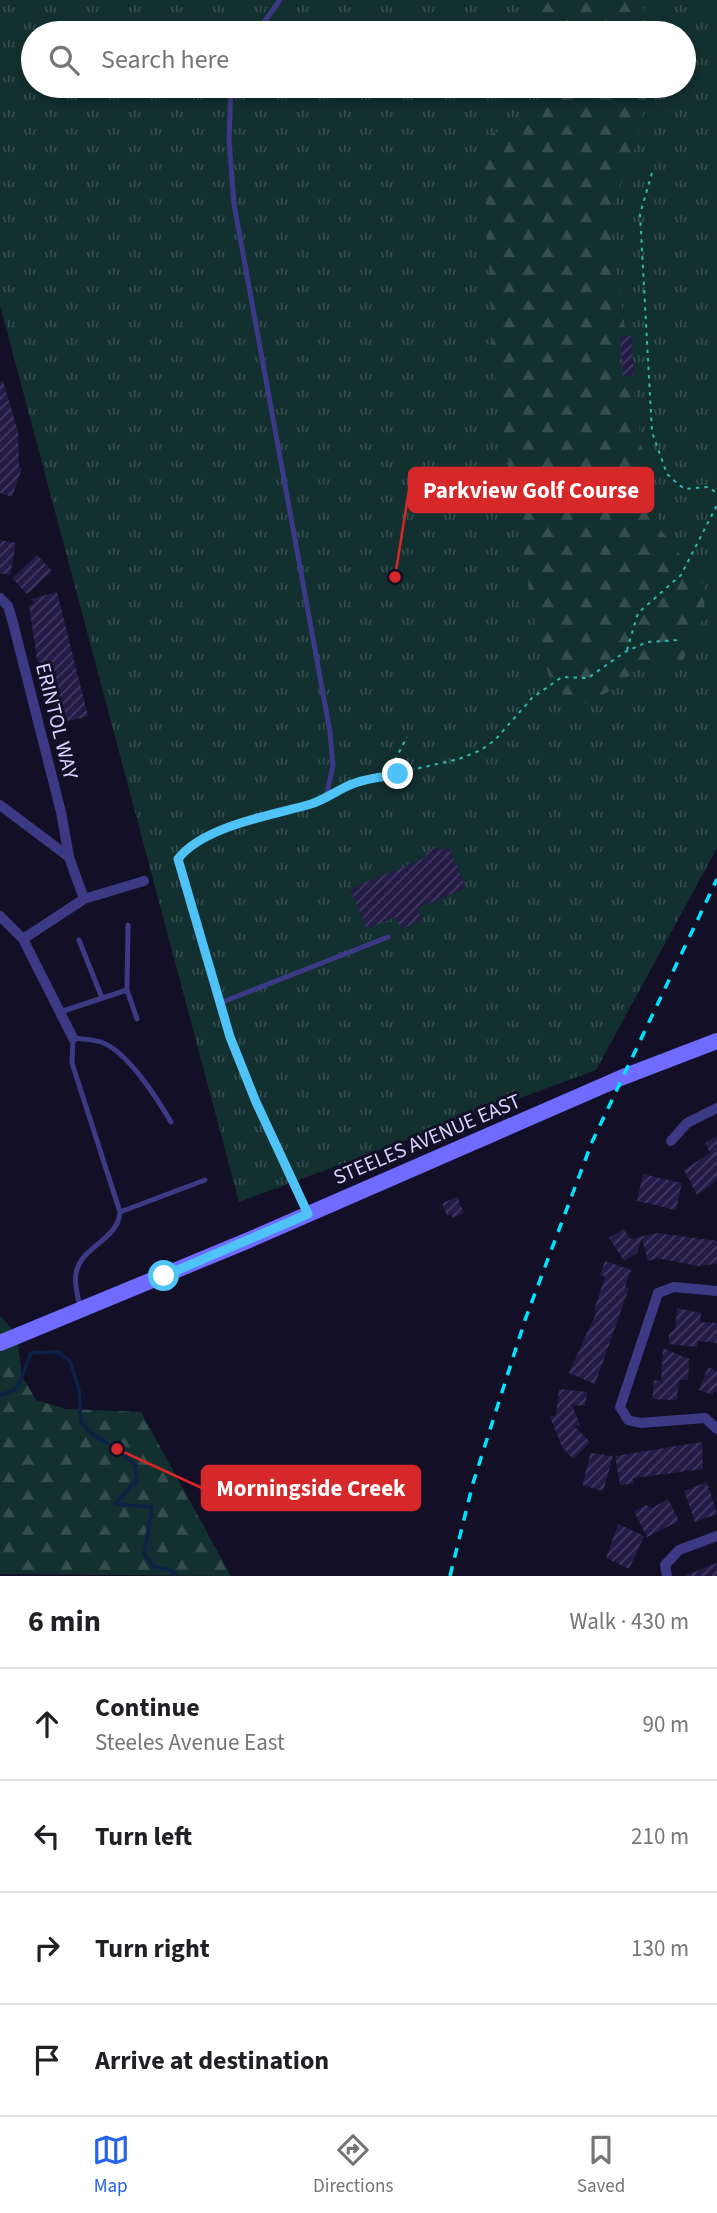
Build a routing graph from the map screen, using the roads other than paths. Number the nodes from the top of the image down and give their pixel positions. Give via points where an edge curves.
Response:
1 (280, 0) edge
2 (265, 21) edge
3 (231, 98) edge
4 (0, 598) edge
5 (326, 797) road end
6 (314, 803) dead end
7 (0, 805) edge
8 (69, 857) junction
9 (144, 881) dead end
10 (84, 899) junction
11 (0, 916) edge
12 (128, 925) dead end
13 (388, 937) dead end
14 (23, 939) junction
15 (79, 940) dead end
16 (127, 990) junction
17 (102, 998) junction
18 (220, 1003) junction
19 (60, 1012) junction
20 (137, 1019) dead end
21 (73, 1038) junction
22 (717, 1041) edge
23 (717, 1108) edge
24 (170, 1122) dead end
25 (671, 1141) dead end
26 (205, 1180) dead end
27 (121, 1212) junction
28 (308, 1214) junction
29 (717, 1291) edge
30 (81, 1310) junction
31 (0, 1343) edge
32 (717, 1429) edge
33 (717, 1536) edge
34 (667, 1576) edge

1 - 2 lane
3 - 5 lane via 234,204 330,732 333,766
4 - 8 street, ERINTOL WAY via 13,623
6 - 18 lane via 225,830 186,848 178,859
7 - 8 street
8 - 10 street, ERINTOL WAY
9 - 10 street
10 - 14 street
11 - 14 street
12 - 16 lane
13 - 18 lane
14 - 19 street
15 - 17 lane
16 - 17 lane
16 - 20 lane
17 - 19 lane
18 - 28 lane via 256,1102
19 - 21 street
21 - 24 lane via 115,1049 158,1098
21 - 27 lane via 72,1063
22 - 28 main road, STEELES AVENUE EAST
23 - 25 street via 687,1124
26 - 27 lane
27 - 30 lane via 112,1233 78,1265 75,1276
28 - 30 main road, STEELES AVENUE EAST
29 - 32 street via 674,1287 658,1293 620,1407 628,1420 640,1423 705,1418
30 - 31 main road, STEELES AVENUE EAST
33 - 34 street via 672,1555 665,1565

